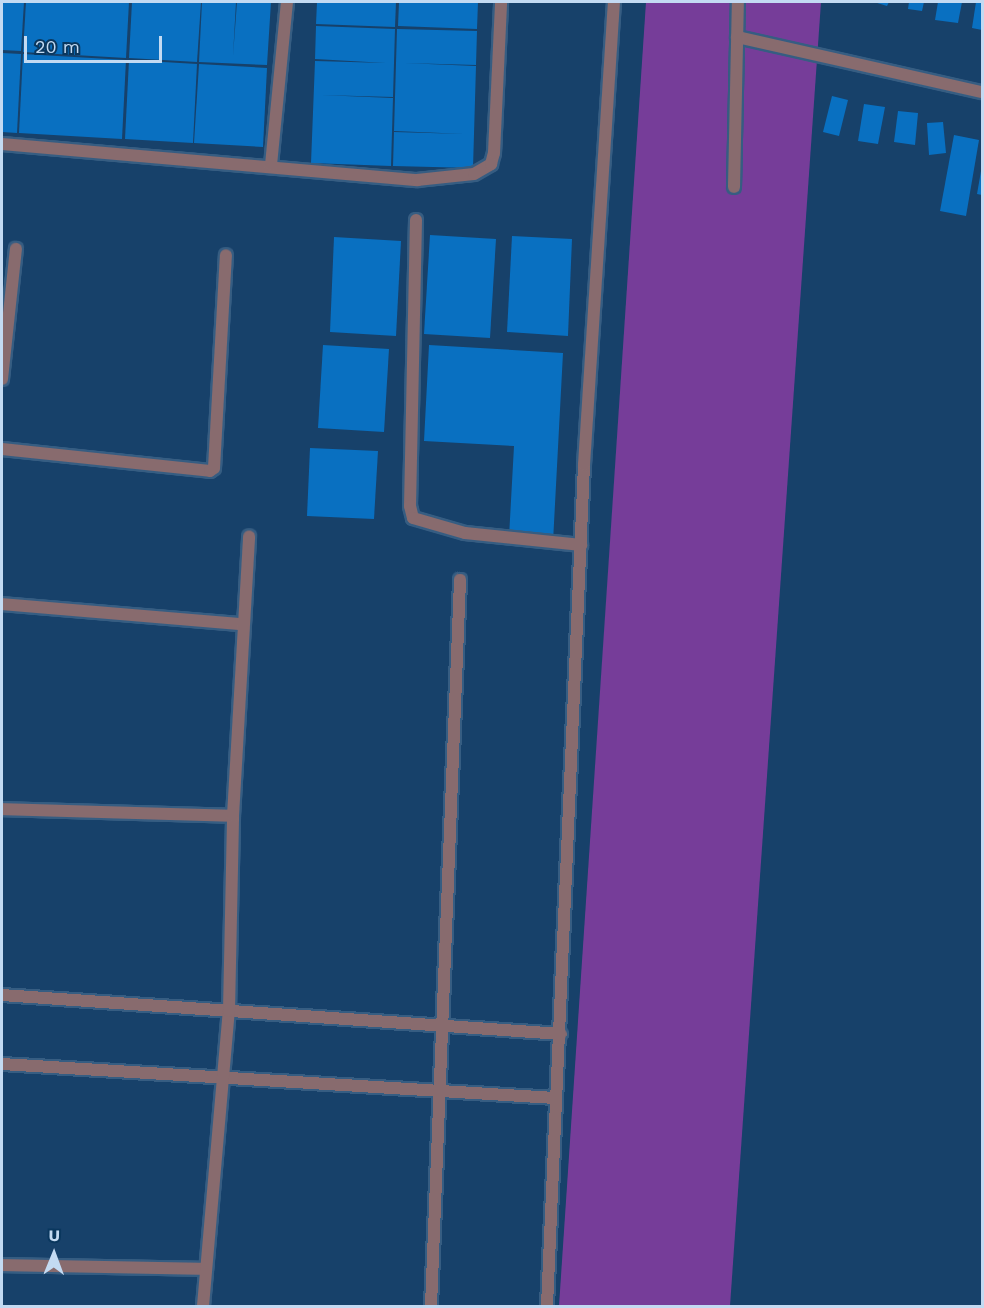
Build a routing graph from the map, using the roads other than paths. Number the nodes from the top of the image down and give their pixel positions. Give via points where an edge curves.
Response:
1 (287, 2) edge
2 (501, 2) edge
3 (614, 2) edge
4 (738, 2) edge
5 (737, 37) junction
6 (982, 92) edge
7 (2, 144) edge
8 (271, 165) junction
9 (734, 187) dead end
10 (416, 220) dead end
11 (16, 249) dead end
12 (226, 255) dead end
13 (2, 379) edge
14 (2, 449) edge
15 (249, 536) dead end
16 (581, 545) junction
17 (460, 580) dead end
18 (2, 604) edge
19 (242, 624) junction
20 (2, 810) edge
21 (233, 816) junction
22 (2, 995) edge
23 (229, 1011) junction
24 (441, 1026) junction
25 (561, 1034) junction
26 (2, 1064) edge
27 (221, 1078) junction
28 (439, 1092) junction
29 (554, 1098) junction
30 (2, 1265) edge
31 (206, 1269) junction
32 (203, 1306) edge
33 (430, 1306) edge
34 (547, 1306) edge

1 - 8 street
2 - 8 street via 494,153 491,164 483,171 417,180
3 - 16 street
4 - 5 street
5 - 6 street
5 - 9 street
7 - 8 street
10 - 16 street via 410,506 413,518 465,533
11 - 13 street
12 - 14 street via 214,468 210,471
15 - 19 street
16 - 25 street
17 - 24 street
18 - 19 street
19 - 21 street
20 - 21 street
21 - 23 street
22 - 23 street
23 - 24 street
23 - 27 street
24 - 25 street
24 - 28 street
25 - 29 street
26 - 27 street
27 - 28 street
27 - 31 street
28 - 29 street
28 - 33 street
29 - 34 street
30 - 31 street
31 - 32 street

